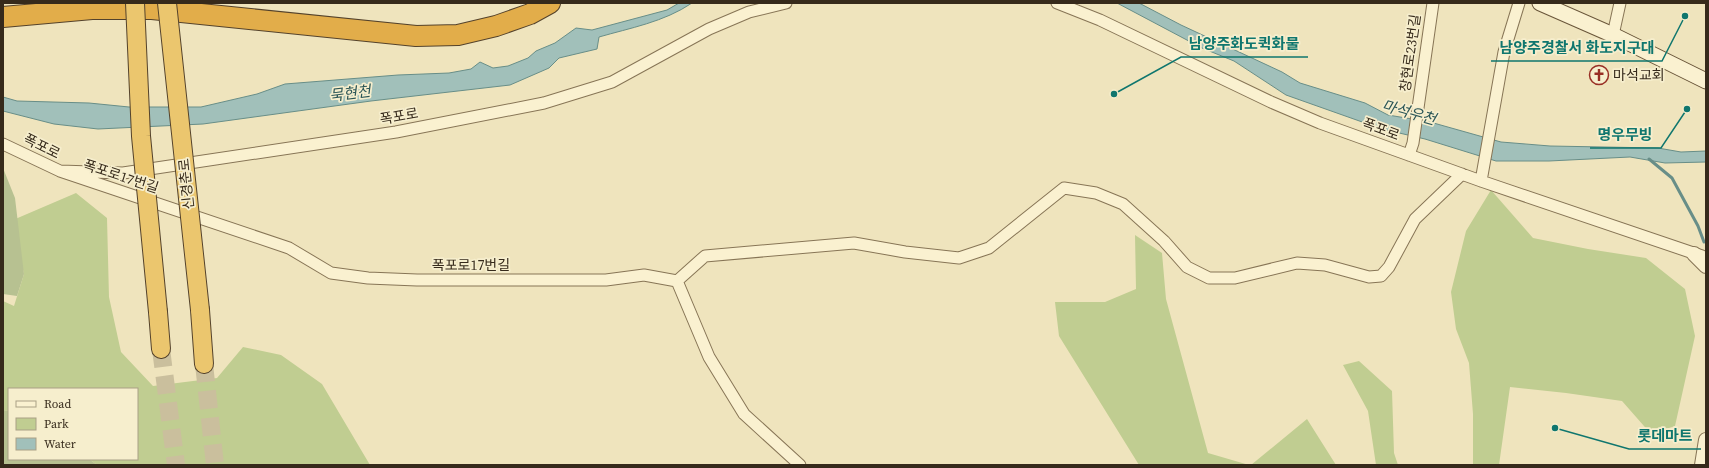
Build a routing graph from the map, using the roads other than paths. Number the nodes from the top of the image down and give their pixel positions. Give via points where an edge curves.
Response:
1 (30, 3) edge
2 (135, 3) edge
3 (167, 3) edge
4 (229, 3) edge
5 (527, 3) edge
6 (550, 3) edge
7 (786, 3) edge
8 (1057, 3) edge
9 (1433, 3) edge
10 (1519, 3) edge
11 (1540, 3) edge
12 (1620, 3) edge
13 (3, 6) edge
14 (3, 17) edge
15 (1613, 35) junction
16 (1706, 81) edge
17 (3, 144) edge
18 (1409, 155) junction
19 (60, 171) junction
20 (1462, 174) junction
21 (1481, 181) junction
22 (1700, 255) edge
23 (1706, 266) edge
24 (677, 280) junction
25 (161, 349) tunnel mouth
26 (204, 364) tunnel mouth
27 (1706, 440) edge
28 (800, 465) edge
29 (1702, 465) edge

1 - 13 highway
2 - 25 highway, bridge via 141,136
3 - 26 highway, 신경춘로, bridge
4 - 5 highway via 413,26 464,23
6 - 14 highway via 530,14 496,26 451,36 416,36 152,9 92,9
7 - 19 street, 폭포로 via 749,12 709,29 612,82 544,103 396,132 123,173
8 - 18 street, 폭포로 via 1100,20 1271,102 1320,123
9 - 18 street, 창현로23번길 via 1413,143
10 - 21 street via 1504,52
11 - 15 main road
12 - 15 street
15 - 16 main road
17 - 19 street, 폭포로
18 - 20 street, 폭포로
19 - 24 street, 폭포로17번길 via 289,248 331,273 417,280 606,280 644,275
20 - 21 street, 폭포로
20 - 24 street via 1415,218 1389,267 1381,276 1369,277 1325,265 1297,263 1235,278 1209,278 1187,267 1164,241 1123,204 1096,193 1064,188 990,248 959,258 854,243 705,256
21 - 22 street, 폭포로
22 - 23 street
24 - 28 street via 709,357 744,414
27 - 29 street

